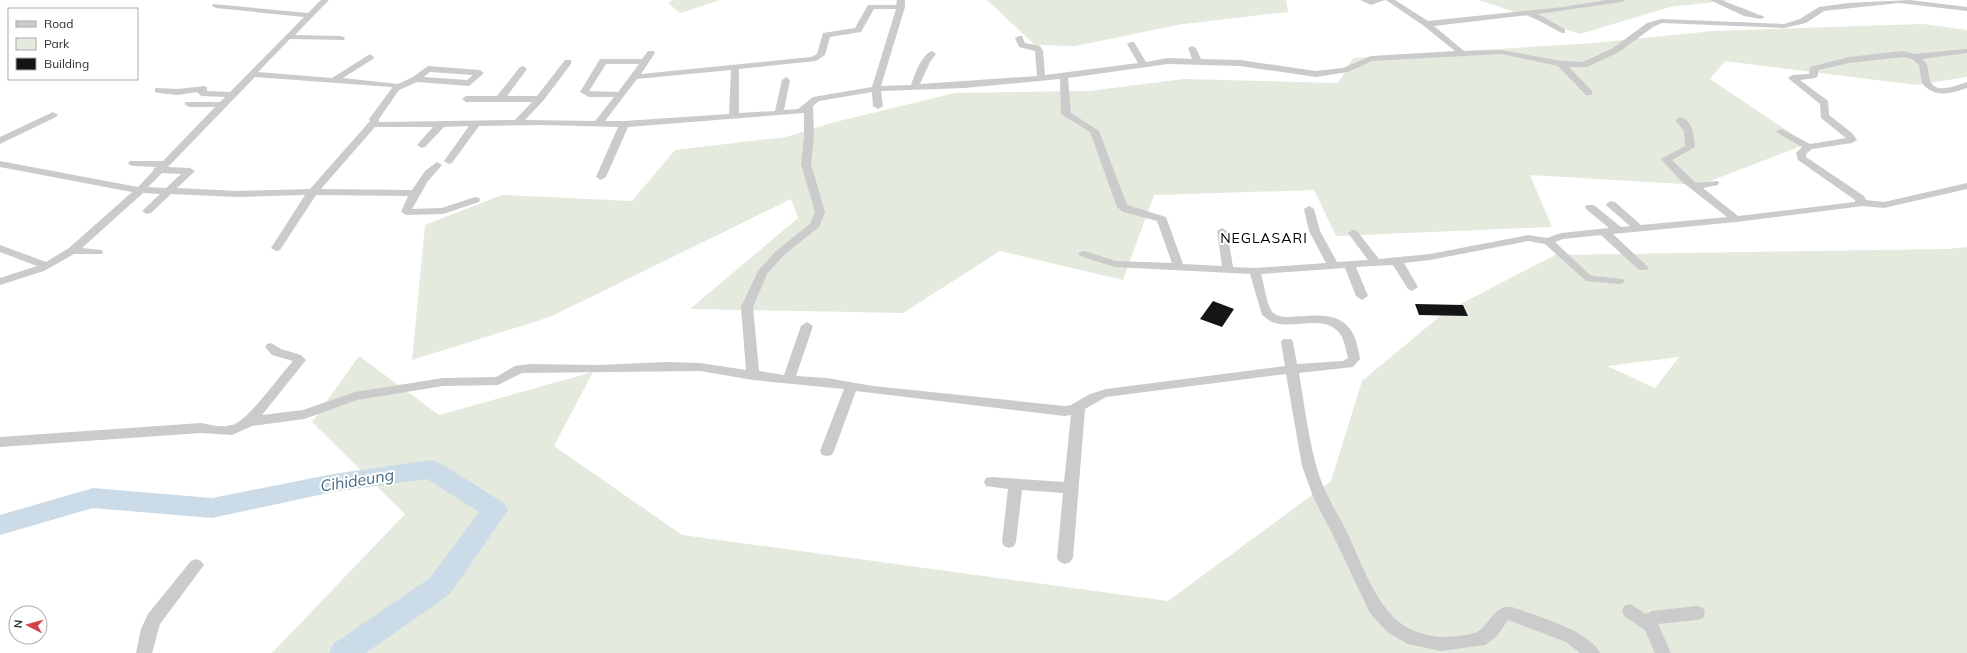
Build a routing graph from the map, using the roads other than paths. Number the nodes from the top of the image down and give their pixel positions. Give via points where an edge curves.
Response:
1 (326, 0) edge
2 (1364, 0) edge
3 (1381, 0) edge
4 (1390, 0) edge
5 (1622, 0) edge
6 (1714, 0) edge
7 (1845, 2) edge
8 (871, 3) edge
9 (901, 4) edge
10 (216, 6) dead end
11 (1967, 9) edge
12 (1528, 12) junction
13 (309, 15) junction
14 (1761, 17) dead end
15 (1427, 24) junction
16 (1562, 31) dead end
17 (288, 37) junction
18 (341, 38) dead end
19 (1019, 38) dead end
20 (1130, 44) dead end
21 (1192, 48) dead end
22 (1967, 51) edge
23 (1461, 52) junction
24 (650, 53) dead end
25 (932, 54) dead end
26 (370, 57) dead end
27 (1915, 57) junction
28 (1197, 61) junction
29 (568, 62) dead end
30 (645, 62) junction
31 (1143, 64) junction
32 (1561, 64) junction
33 (735, 67) junction
34 (523, 69) dead end
35 (253, 74) junction
36 (1064, 76) junction
37 (634, 77) junction
38 (1041, 78) junction
39 (416, 79) junction
40 (786, 80) dead end
41 (333, 81) junction
42 (1967, 85) edge
43 (914, 87) junction
44 (396, 88) junction
45 (876, 89) junction
46 (158, 90) dead end
47 (1589, 94) dead end
48 (233, 95) junction
49 (621, 95) junction
50 (466, 99) dead end
51 (500, 99) junction
52 (540, 99) junction
53 (189, 104) dead end
54 (808, 104) junction
55 (224, 105) junction
56 (878, 106) dead end
57 (779, 113) junction
58 (53, 115) dead end
59 (734, 116) junction
60 (1680, 120) dead end
61 (374, 122) junction
62 (517, 123) junction
63 (597, 124) junction
64 (624, 124) junction
65 (440, 125) junction
66 (475, 125) junction
67 (1781, 132) dead end
68 (0, 141) edge
69 (422, 145) dead end
70 (1809, 147) junction
71 (448, 161) dead end
72 (133, 163) dead end
73 (0, 164) edge
74 (437, 165) dead end
75 (161, 167) junction
76 (601, 177) dead end
77 (1714, 183) dead end
78 (1695, 186) junction
79 (1967, 186) edge
80 (140, 190) junction
81 (167, 192) junction
82 (312, 193) junction
83 (416, 193) junction
84 (475, 200) dead end
85 (1611, 204) dead end
86 (1862, 204) junction
87 (1590, 207) dead end
88 (1308, 209) dead end
89 (147, 211) dead end
90 (1651, 217) dead end
91 (1736, 219) junction
92 (1660, 226) junction
93 (1638, 228) junction
94 (1618, 230) junction
95 (1222, 231) dead end
96 (1604, 232) junction
97 (1353, 233) dead end
98 (1548, 241) junction
99 (0, 248) edge
100 (276, 248) dead end
101 (72, 251) junction
102 (98, 252) dead end
103 (1084, 254) dead end
104 (1398, 261) junction
105 (1376, 262) junction
106 (1349, 265) junction
107 (47, 266) junction
108 (1178, 266) junction
109 (1334, 266) junction
110 (1643, 268) dead end
111 (1228, 270) junction
112 (1255, 271) junction
113 (1619, 281) dead end
114 (0, 282) edge
115 (1412, 287) dead end
116 (1362, 296) dead end
117 (807, 326) dead end
118 (1288, 342) dead end
119 (271, 347) dead end
120 (1292, 369) junction
121 (754, 376) junction
122 (788, 380) junction
123 (851, 387) junction
124 (1078, 408) junction
125 (249, 422) junction
126 (0, 442) edge
127 (827, 451) dead end
128 (991, 482) dead end
129 (1015, 485) junction
130 (1071, 488) junction
131 (1009, 542) dead end
132 (1065, 558) dead end
133 (196, 565) dead end
134 (1630, 612) dead end
135 (1697, 613) dead end
136 (1651, 626) junction
137 (144, 653) edge
138 (1592, 653) edge
139 (1663, 653) edge

1 - 13 street
2 - 3 street via 1371,3
4 - 15 street
5 - 12 street
6 - 14 street
7 - 11 street via 1899,1
7 - 32 street via 1822,9 1803,22 1784,26 1661,21 1650,25 1616,50 1584,65
8 - 9 street
8 - 33 street via 858,30 826,35 820,57
9 - 45 street
10 - 13 street
12 - 15 street
12 - 16 street
13 - 17 street
15 - 23 street
17 - 18 street
17 - 35 street
19 - 38 street via 1022,45 1039,50
20 - 31 street
21 - 28 street
22 - 27 street
23 - 28 street via 1371,59 1345,70 1316,74
23 - 32 street via 1501,52
24 - 30 street
25 - 43 street
26 - 41 street
27 - 42 street via 1923,64 1924,80 1939,91 1954,90
27 - 70 street via 1903,54 1841,62 1814,69 1812,76 1792,78 1825,103 1824,116 1851,138 1850,141
28 - 31 street via 1176,60
29 - 52 street
30 - 37 street
30 - 49 street via 603,62 584,92
31 - 36 street
32 - 47 street
33 - 37 street
33 - 59 street
34 - 51 street
35 - 41 street
35 - 48 street
36 - 38 street
36 - 108 street via 1066,114 1094,131 1122,207 1162,219
37 - 49 street
38 - 43 street
39 - 39 street via 469,83 480,72 429,69
39 - 44 street
40 - 57 street
41 - 44 street via 389,83
43 - 45 street
44 - 61 street
45 - 54 street via 816,99
45 - 56 street
46 - 48 street via 178,92 204,89 201,93
48 - 55 street
49 - 63 street
50 - 51 street
51 - 52 street
52 - 62 street
53 - 55 street
54 - 57 street via 797,111
54 - 121 street via 809,136 806,164 820,212 815,225 780,253 762,273 747,307
55 - 75 street
57 - 59 street
58 - 68 street
59 - 64 street
60 - 78 street via 1689,131 1690,147 1666,159
61 - 65 street via 384,125
61 - 82 street
62 - 63 street
62 - 66 street
63 - 64 street
64 - 76 street
65 - 66 street
65 - 69 street
66 - 71 street
67 - 70 street
70 - 86 street via 1801,153 1801,158 1856,195
72 - 75 street
73 - 80 street
74 - 83 street via 432,168
75 - 80 street
75 - 81 street via 190,171
77 - 78 street
78 - 91 street
79 - 86 street via 1884,205
80 - 81 street
80 - 101 street
81 - 82 street
81 - 89 street
82 - 83 street
82 - 100 street
83 - 84 street via 406,212 443,211
85 - 93 street
86 - 91 street
87 - 94 street
88 - 109 street via 1314,229
90 - 92 street
91 - 92 street
92 - 93 street
93 - 94 street
94 - 96 street
95 - 111 street
96 - 98 street via 1561,236
96 - 110 street
97 - 105 street
98 - 104 street via 1528,238
98 - 113 street via 1585,276
99 - 107 street
101 - 102 street
101 - 107 street
103 - 108 street via 1115,264
104 - 105 street
104 - 115 street
105 - 106 street
106 - 109 street
106 - 116 street
107 - 114 street
108 - 111 street
109 - 112 street
111 - 112 street
112 - 120 street via 1268,315 1281,319 1332,321 1342,327 1350,340 1354,359 1349,364
117 - 122 street
118 - 120 street
119 - 125 street via 300,360
120 - 124 street via 1106,393 1091,397
120 - 138 street via 1309,466 1319,493 1376,608 1393,627 1418,640 1457,644 1478,640 1491,631 1506,613 1572,637
121 - 122 street
121 - 125 street via 683,366 524,368 498,381 443,382 355,396 304,414
122 - 123 street via 827,382
123 - 124 street via 1066,411
123 - 127 street
124 - 130 street
125 - 126 street via 225,432 201,428
128 - 129 street
129 - 130 street
129 - 131 street
130 - 132 street
133 - 137 street via 154,619
134 - 136 street
135 - 136 street via 1652,618 1649,622
136 - 139 street

